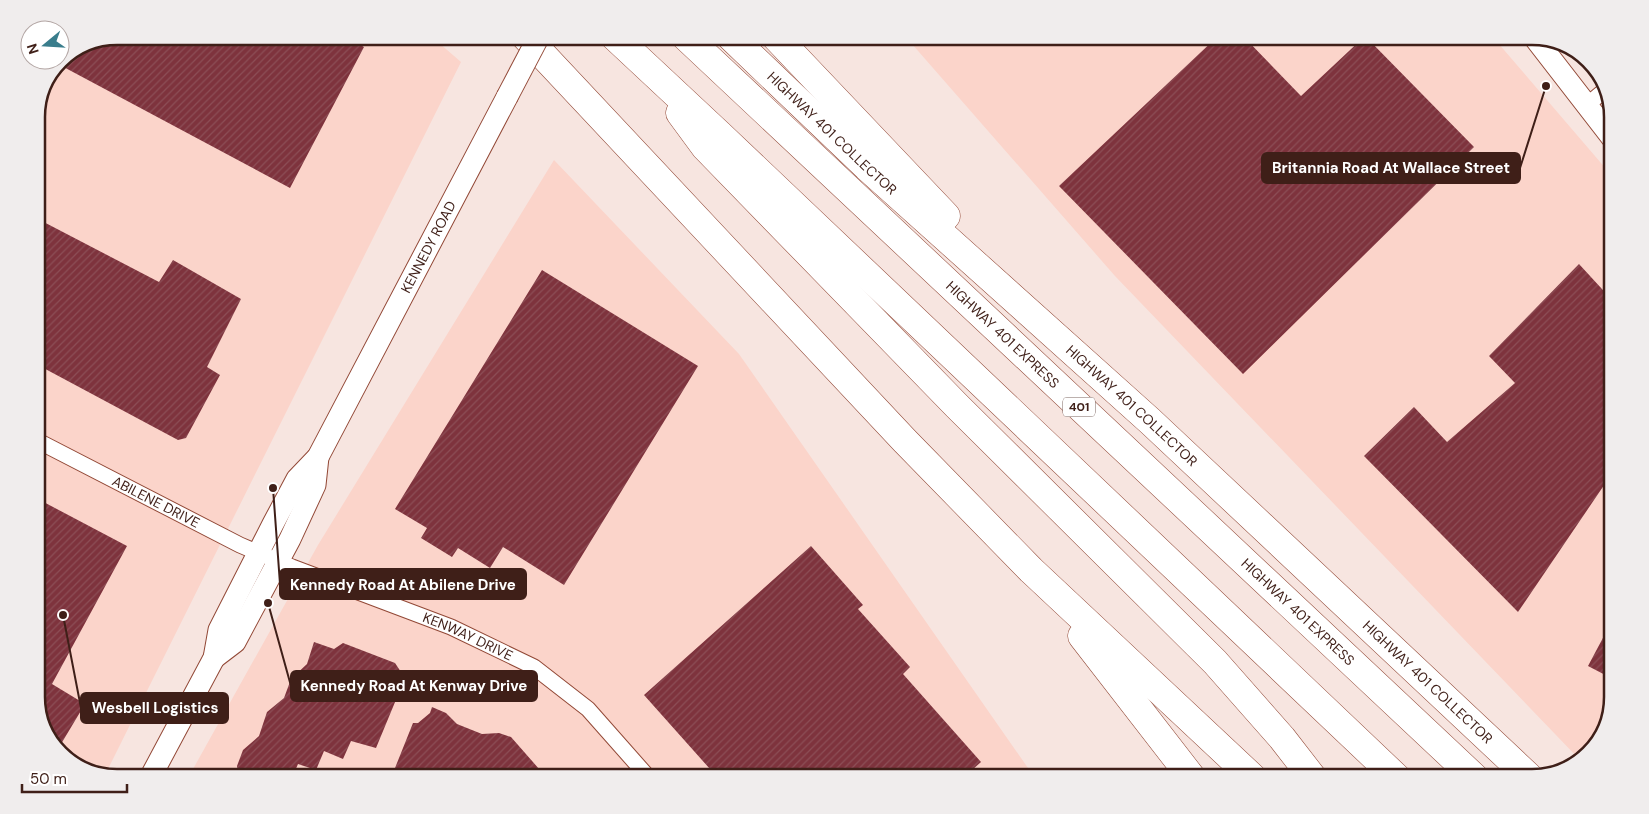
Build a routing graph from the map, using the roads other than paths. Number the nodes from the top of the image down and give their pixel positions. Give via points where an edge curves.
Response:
1 (533, 45) edge
2 (534, 45) edge
3 (623, 45) edge
4 (695, 45) edge
5 (739, 45) edge
6 (784, 45) edge
7 (1541, 46) edge
8 (646, 67) junction
9 (1600, 94) edge
10 (1587, 105) junction
11 (1604, 127) edge
12 (1089, 365) junction
13 (45, 445) edge
14 (318, 457) junction
15 (259, 553) junction
16 (278, 561) junction
17 (1031, 570) junction
18 (214, 658) junction
19 (155, 769) edge
20 (641, 769) edge
21 (1185, 769) edge
22 (1243, 769) edge
23 (1306, 769) edge
24 (1388, 769) edge
25 (1465, 769) edge
26 (1520, 769) edge

1 - 17 highway via 892,427
2 - 14 main road, KENNEDY ROAD, bridge
3 - 8 highway
4 - 25 highway, HIGHWAY 401 EXPRESS / 401
5 - 12 highway, HIGHWAY 401 COLLECTOR / 401 via 867,167
6 - 12 highway
7 - 10 main road
8 - 23 highway via 704,147 957,406 1215,662
8 - 24 highway
9 - 10 street
10 - 11 main road
12 - 26 highway, HIGHWAY 401 COLLECTOR / 401
13 - 15 street, ABILENE DRIVE
14 - 15 main road, KENNEDY ROAD via 297,479
14 - 16 main road, KENNEDY ROAD via 315,485
15 - 16 street, ABILENE DRIVE
15 - 18 main road, KENNEDY ROAD via 219,630
16 - 18 main road, KENNEDY ROAD via 234,642
16 - 20 street, KENWAY DRIVE via 451,627 534,667 588,709
17 - 21 highway
17 - 22 highway
18 - 19 main road, KENNEDY ROAD

